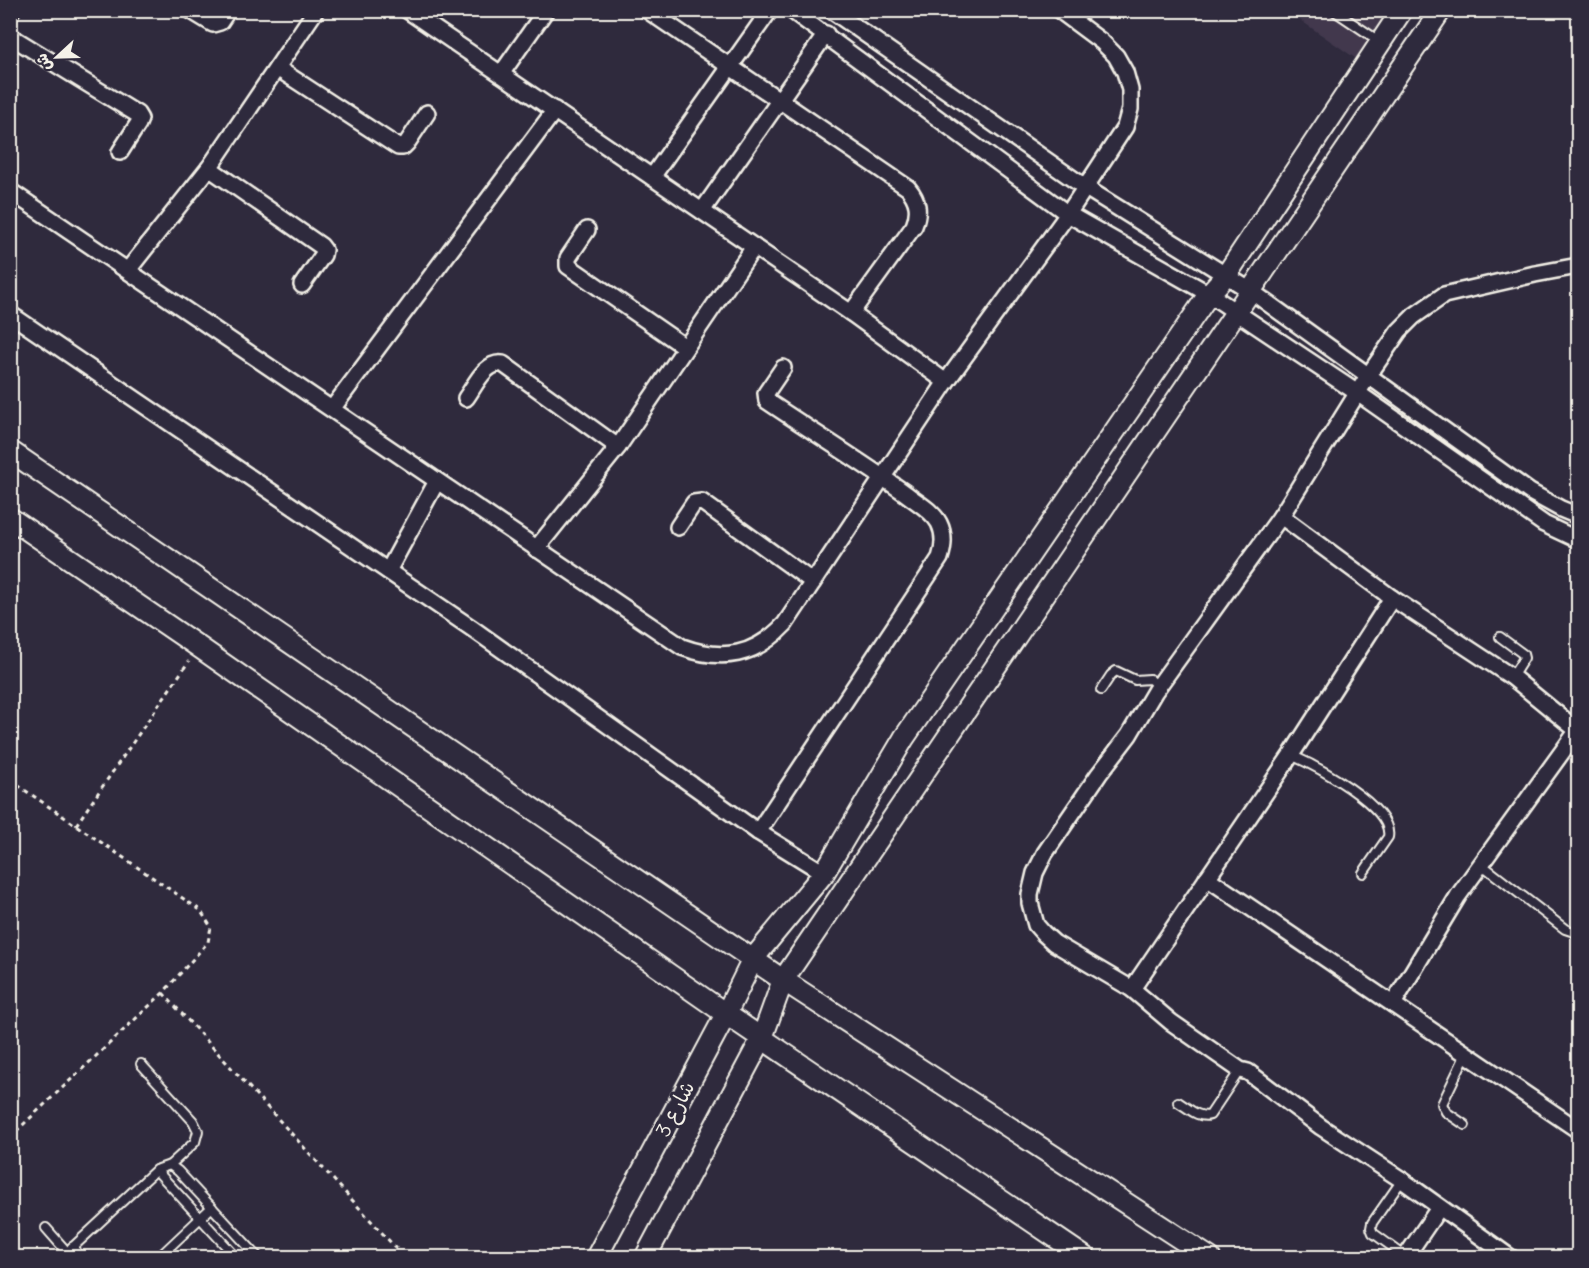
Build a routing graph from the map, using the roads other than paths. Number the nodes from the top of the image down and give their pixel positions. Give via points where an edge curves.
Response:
1 (190, 10) edge
2 (228, 10) edge
3 (316, 10) edge
4 (407, 10) edge
5 (546, 10) edge
6 (647, 10) edge
7 (770, 10) edge
8 (791, 10) edge
9 (831, 10) edge
10 (1059, 10) edge
11 (1333, 10) edge
12 (1402, 10) edge
13 (1441, 10) edge
14 (826, 34) junction
15 (10, 36) edge
16 (1381, 41) junction
17 (730, 67) junction
18 (276, 68) junction
19 (501, 74) junction
20 (779, 101) junction
21 (555, 110) junction
22 (427, 113) dead end
23 (120, 152) dead end
24 (209, 168) junction
25 (652, 177) junction
26 (1086, 188) junction
27 (10, 191) edge
28 (702, 211) junction
29 (1068, 214) junction
30 (587, 230) dead end
31 (754, 247) junction
32 (1578, 266) edge
33 (128, 270) junction
34 (1227, 274) junction
35 (302, 285) dead end
36 (1251, 291) junction
37 (1209, 294) junction
38 (851, 312) junction
39 (1236, 313) junction
40 (10, 314) edge
41 (685, 347) junction
42 (783, 368) dead end
43 (1368, 376) junction
44 (946, 382) junction
45 (1359, 394) junction
46 (466, 398) dead end
47 (332, 409) junction
48 (618, 447) junction
49 (10, 451) edge
50 (883, 477) junction
51 (437, 481) junction
52 (1281, 516) junction
53 (1578, 516) edge
54 (10, 518) edge
55 (678, 527) dead end
56 (1578, 540) edge
57 (536, 549) junction
58 (388, 571) junction
59 (813, 582) junction
60 (1392, 598) junction
61 (1500, 637) dead end
62 (1512, 676) junction
63 (1101, 690) dead end
64 (1155, 691) junction
65 (1578, 730) edge
66 (1291, 755) junction
67 (758, 832) junction
68 (1481, 864) junction
69 (824, 873) junction
70 (1363, 873) dead end
71 (1207, 878) junction
72 (1578, 931) edge
73 (753, 959) junction
74 (783, 980) junction
75 (1132, 989) junction
76 (1394, 1004) junction
77 (726, 1014) junction
78 (762, 1038) junction
79 (1466, 1054) junction
80 (141, 1064) dead end
81 (1240, 1070) junction
82 (1178, 1102) dead end
83 (1578, 1110) edge
84 (1465, 1125) dead end
85 (1574, 1127) edge
86 (170, 1165) junction
87 (156, 1170) junction
88 (1402, 1180) junction
89 (212, 1207) junction
90 (1439, 1208) junction
91 (200, 1218) junction
92 (46, 1228) dead end
93 (67, 1252) edge
94 (82, 1257) edge
95 (158, 1257) edge
96 (237, 1257) edge
97 (259, 1257) edge
98 (596, 1257) edge
99 (645, 1257) edge
100 (1086, 1257) edge
101 (1210, 1257) edge
102 (1406, 1257) edge
103 (1511, 1257) edge

1 - 2 street via 213,24 220,22
3 - 18 street
4 - 19 street
5 - 19 street
6 - 17 street
7 - 17 street
8 - 14 street
9 - 26 street
10 - 26 street via 1116,56 1130,90 1125,127
11 - 16 lane
12 - 16 street, شارع 3
13 - 36 street
14 - 20 street
14 - 29 street
15 - 23 street via 137,114 138,124
16 - 34 street, شارع 3
17 - 20 street
17 - 25 street
18 - 22 street via 398,147 407,143
18 - 24 street
19 - 21 street
20 - 28 street
20 - 38 street via 908,188 918,206 909,235
21 - 25 street
21 - 47 street
24 - 33 street
24 - 35 street via 321,246 323,255
25 - 28 street
26 - 29 street
26 - 34 street
27 - 33 street
28 - 31 street
29 - 37 street
29 - 44 street
30 - 41 street via 568,258 568,266
31 - 38 street
31 - 41 street
32 - 43 street via 1444,295 1399,331
33 - 47 street
34 - 36 street
34 - 37 street, شارع 3
36 - 39 street
36 - 43 street
37 - 39 street
37 - 69 street, شارع 3 via 904,738
38 - 44 street
39 - 45 street
39 - 74 street
40 - 58 street
41 - 48 street
42 - 50 street via 766,393 767,401
43 - 45 street
43 - 53 street via 1530,492
44 - 50 street
45 - 52 street
45 - 56 street via 1544,524
46 - 48 street via 488,368 495,363 503,364
47 - 51 street
48 - 57 street
49 - 73 street
50 - 59 street
50 - 67 street via 933,514 944,535 944,547
51 - 57 street
51 - 58 street
52 - 60 street
52 - 64 street
54 - 77 street
55 - 59 street via 694,503 702,502
57 - 59 street via 682,647 713,656 745,651 774,636
58 - 67 street
60 - 62 street
60 - 66 street
61 - 62 lane via 1524,656
62 - 65 street
63 - 64 lane via 1116,671 1135,680 1150,679
64 - 75 street via 1129,735 1045,853 1030,894 1036,925 1043,933
65 - 68 street
66 - 70 lane via 1365,799 1386,824 1388,837
66 - 71 street
67 - 69 street
68 - 72 lane via 1565,929
68 - 76 street
69 - 73 street, شارع 3
71 - 75 street
71 - 76 street
73 - 74 street
73 - 77 street, شارع 3
74 - 78 street
74 - 101 street
75 - 81 street
76 - 79 street
77 - 78 street
77 - 98 street, شارع 3
78 - 99 street
78 - 100 street
79 - 84 lane via 1443,1104 1446,1112
79 - 85 street
80 - 86 lane via 198,1131 195,1142
81 - 82 lane via 1210,1115 1200,1116
81 - 88 street
83 - 85 street
86 - 87 lane
86 - 89 lane
87 - 91 lane
87 - 93 lane
88 - 90 street
88 - 102 lane via 1371,1228
89 - 91 lane
89 - 97 lane
90 - 102 street
90 - 103 street
91 - 95 lane
91 - 96 lane
92 - 93 lane
93 - 94 lane

